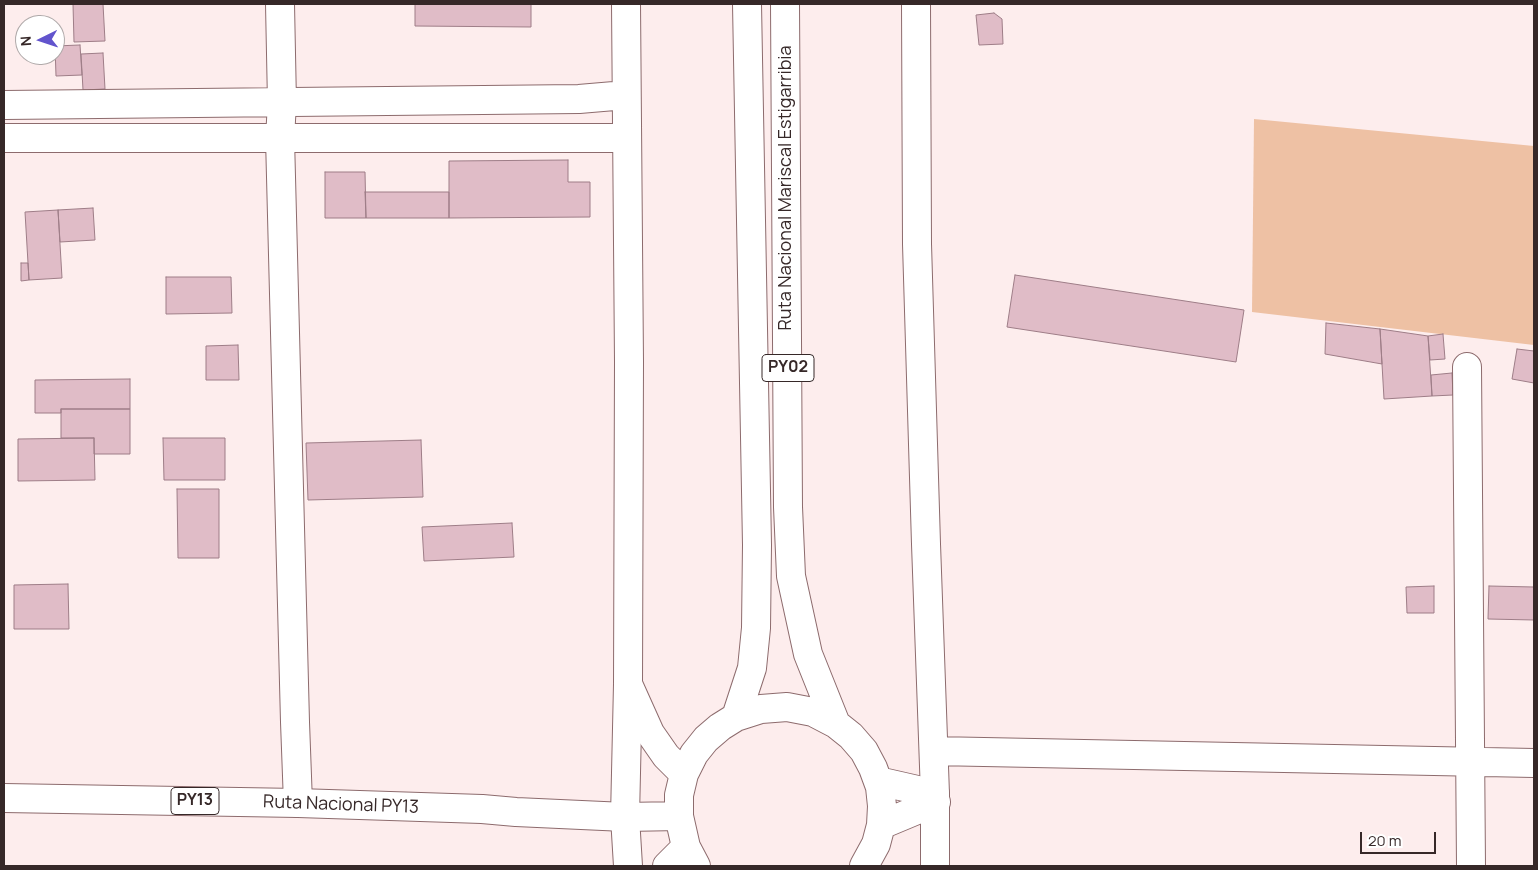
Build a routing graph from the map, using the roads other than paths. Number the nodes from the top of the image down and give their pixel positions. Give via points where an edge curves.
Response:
1 (280, 4) edge
2 (626, 4) edge
3 (747, 4) edge
4 (785, 4) edge
5 (916, 4) edge
6 (626, 95) junction
7 (282, 103) junction
8 (4, 105) edge
9 (4, 138) edge
10 (280, 138) junction
11 (626, 138) junction
12 (1467, 367) dead end
13 (628, 684) junction
14 (736, 717) junction
15 (836, 724) junction
16 (934, 751) junction
17 (1470, 762) junction
18 (1534, 763) edge
19 (684, 774) junction
20 (878, 782) junction
21 (4, 798) edge
22 (935, 798) junction
23 (298, 803) junction
24 (678, 816) junction
25 (625, 817) junction
26 (880, 825) junction
27 (691, 857) edge
28 (869, 865) edge
29 (628, 866) edge
30 (667, 866) edge
31 (935, 866) edge
32 (1471, 866) edge

1 - 7 main road
2 - 6 main road
3 - 14 main road, Ruta Nacional Mariscal Estigarribia / PY02 via 756,628 752,668
4 - 15 main road, Ruta Nacional Mariscal Estigarribia / PY02 via 791,576 808,654
5 - 16 main road via 917,244
6 - 7 main road via 579,99
6 - 11 main road
7 - 8 main road
7 - 10 main road
9 - 10 main road
10 - 11 main road
10 - 23 main road
11 - 13 main road
12 - 17 main road
13 - 19 main road via 650,733
13 - 25 main road
14 - 15 main road, PY02 via 761,709 787,707 812,712
14 - 19 main road, PY02 via 706,739
15 - 20 main road, PY02 via 864,751
16 - 17 main road
16 - 22 main road
17 - 18 main road
17 - 32 main road
19 - 24 main road, PY02
20 - 22 main road
20 - 26 main road, PY02 via 882,806
21 - 23 main road, Ruta Nacional PY13 / PY13
22 - 26 main road
22 - 31 main road
23 - 25 main road, Ruta Nacional PY13 / PY13
24 - 25 main road, Ruta Nacional PY13 / PY13
24 - 27 main road, PY02
25 - 29 main road
26 - 28 main road, PY02
27 - 30 main road

